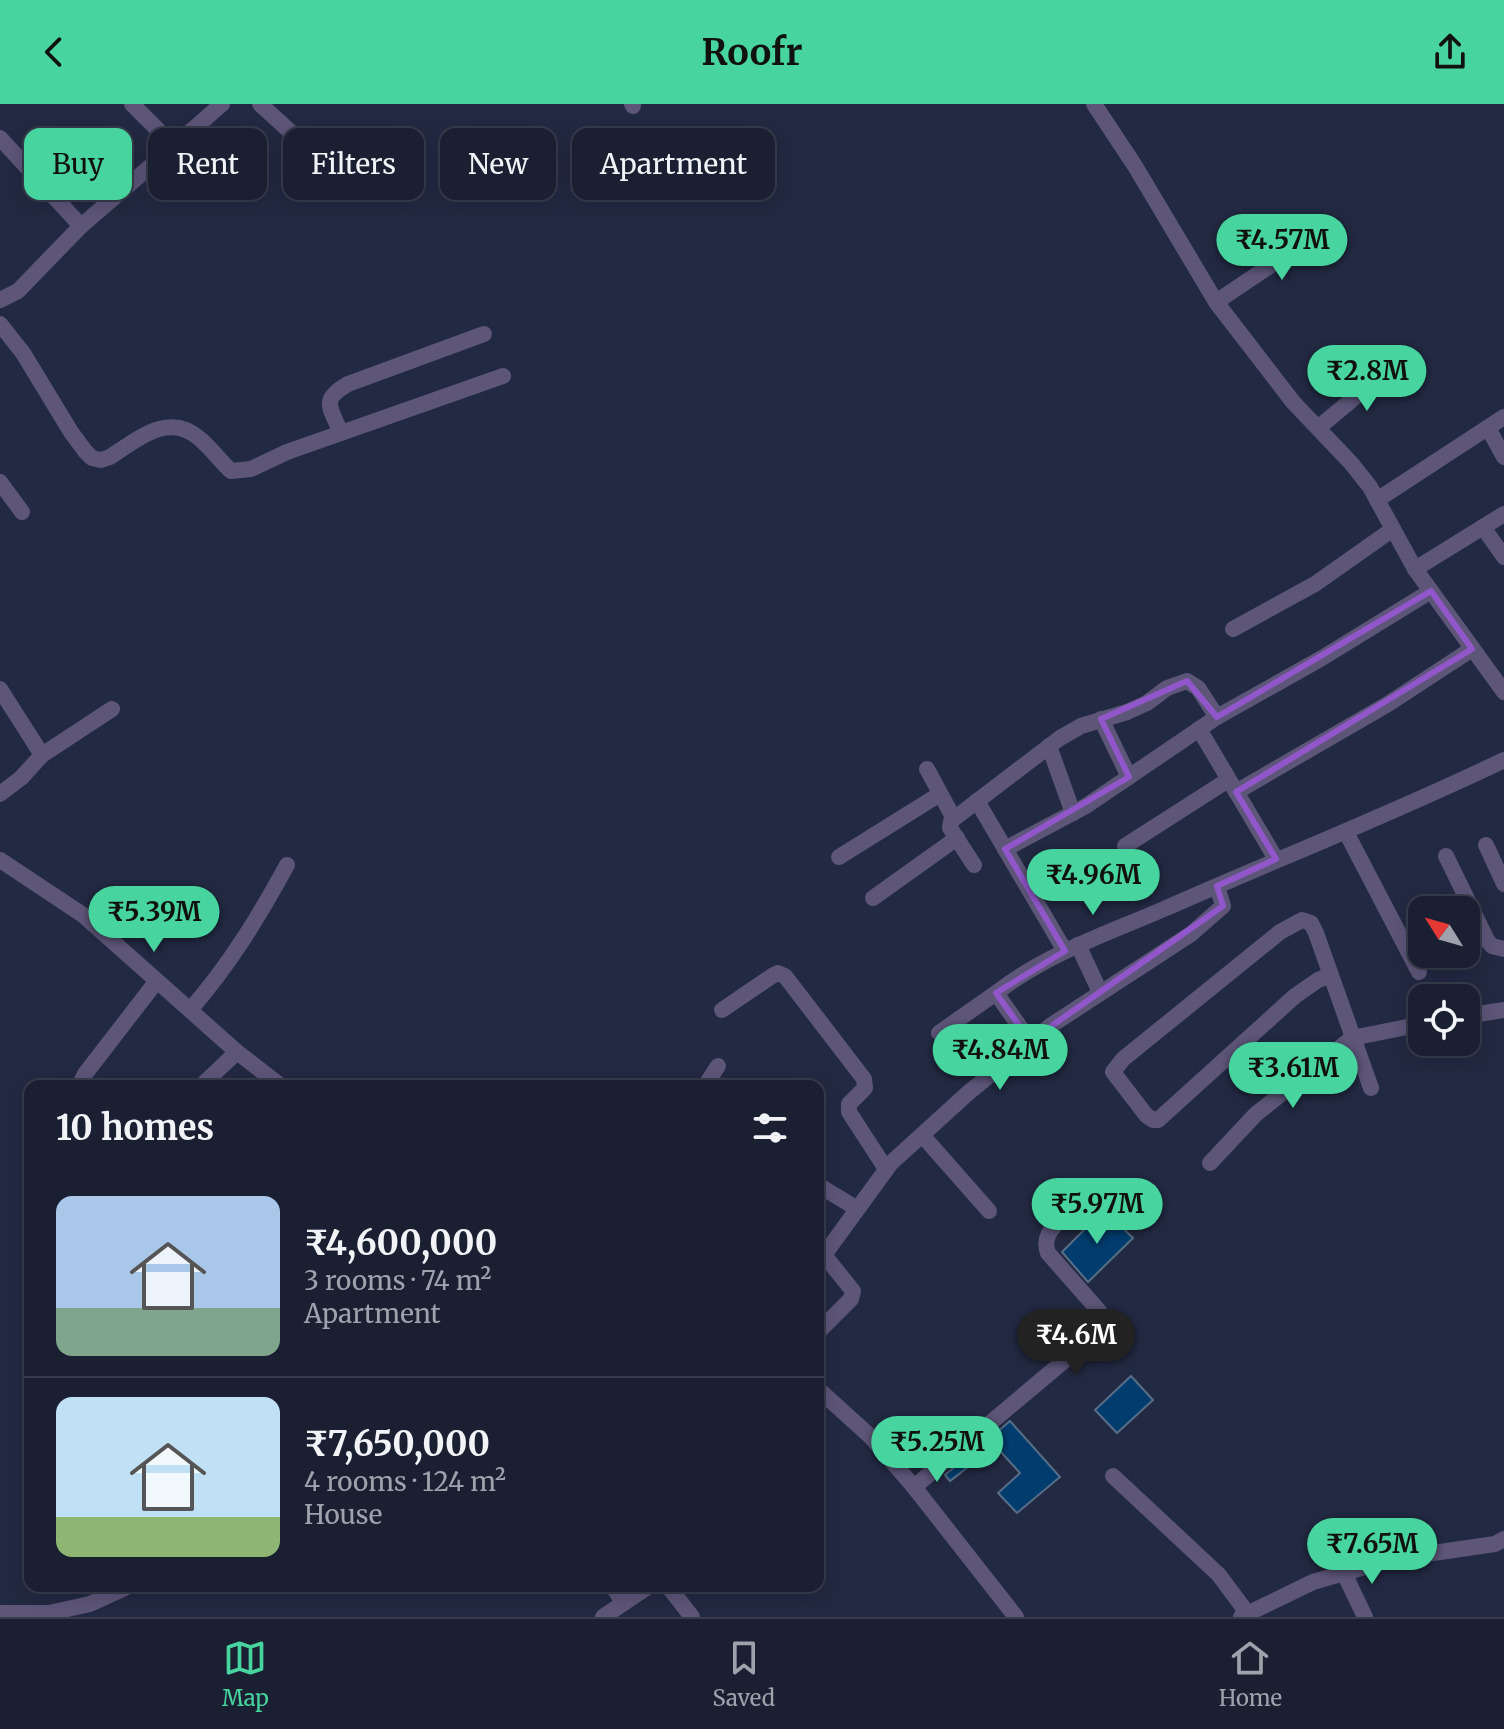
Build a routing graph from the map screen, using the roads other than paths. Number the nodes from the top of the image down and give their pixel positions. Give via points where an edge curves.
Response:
1 (132, 104) edge
2 (222, 104) edge
3 (260, 104) edge
4 (1094, 104) edge
5 (156, 128) edge
6 (195, 128) edge
7 (286, 128) edge
8 (0, 138) edge
9 (148, 168) edge
10 (81, 226) junction
11 (1325, 229) dead end
12 (0, 300) edge
13 (1216, 302) junction
14 (0, 324) edge
15 (484, 334) dead end
16 (1391, 367) dead end
17 (503, 376) dead end
18 (1504, 417) edge
19 (1318, 428) junction
20 (1488, 428) junction
21 (341, 433) junction
22 (1504, 457) edge
23 (0, 482) edge
24 (1377, 500) junction
25 (22, 512) dead end
26 (1504, 514) edge
27 (1483, 527) junction
28 (1393, 529) junction
29 (1504, 557) edge
30 (1415, 569) junction
31 (1431, 591) junction
32 (1233, 629) dead end
33 (1472, 649) junction
34 (1499, 674) edge
35 (0, 689) edge
36 (1504, 692) edge
37 (112, 709) dead end
38 (1217, 717) junction
39 (1101, 719) junction
40 (1199, 729) junction
41 (1049, 746) junction
42 (42, 755) junction
43 (1504, 760) edge
44 (927, 769) dead end
45 (1129, 777) junction
46 (1232, 786) junction
47 (0, 794) edge
48 (940, 794) junction
49 (977, 801) junction
50 (1073, 813) junction
51 (953, 817) junction
52 (1346, 832) junction
53 (957, 838) junction
54 (1486, 845) dead end
55 (1125, 846) dead end
56 (1005, 849) junction
57 (1446, 856) dead end
58 (839, 857) dead end
59 (1276, 859) junction
60 (0, 860) edge
61 (287, 865) dead end
62 (974, 865) dead end
63 (1504, 884) edge
64 (1217, 886) junction
65 (873, 898) dead end
66 (1071, 948) junction
67 (1504, 949) edge
68 (1419, 972) dead end
69 (1331, 975) junction
70 (156, 982) junction
71 (1100, 992) junction
72 (996, 993) junction
73 (190, 1010) junction
74 (722, 1010) dead end
75 (1504, 1010) edge
76 (1480, 1014) edge
77 (1408, 1027) edge
78 (939, 1033) dead end
79 (1352, 1038) junction
80 (1030, 1041) junction
81 (237, 1052) junction
82 (718, 1066) dead end
83 (82, 1080) edge
84 (207, 1080) edge
85 (273, 1080) edge
86 (709, 1080) edge
87 (1371, 1088) dead end
88 (922, 1135) junction
89 (1210, 1163) dead end
90 (886, 1169) junction
91 (824, 1189) edge
92 (856, 1208) junction
93 (989, 1211) dead end
94 (1067, 1212) dead end
95 (824, 1250) edge
96 (824, 1257) edge
97 (824, 1326) edge
98 (824, 1394) edge
99 (1113, 1476) dead end
100 (914, 1487) junction
101 (1501, 1543) edge
102 (1344, 1573) junction
103 (116, 1592) edge
104 (616, 1592) edge
105 (640, 1592) edge
106 (673, 1592) edge
107 (624, 1603) junction
108 (0, 1613) edge
109 (1245, 1616) edge
110 (603, 1617) edge
111 (692, 1617) edge
112 (1016, 1617) edge
113 (1365, 1617) edge

1 - 5 street
2 - 6 street
3 - 7 street
4 - 13 street
8 - 10 street
9 - 10 street
10 - 12 street via 18,291
11 - 13 street
13 - 19 street
14 - 21 street via 92,458 110,457 158,427 176,426 200,438 231,471 239,471
15 - 21 street via 332,393 329,405
16 - 19 street
17 - 21 street
18 - 20 street
19 - 24 street
20 - 22 street
20 - 24 street
23 - 25 street
24 - 28 street
26 - 27 street
27 - 29 street
27 - 30 street
28 - 30 street
28 - 32 street via 1315,584
30 - 31 street
31 - 33 street
31 - 38 street
33 - 34 street
33 - 46 street via 1388,704
34 - 36 street
35 - 42 street
37 - 42 street
38 - 39 street via 1187,681 1127,712
38 - 40 street
39 - 41 street
39 - 45 street
40 - 45 street
40 - 46 street
41 - 49 street
41 - 50 street
42 - 47 street
43 - 52 street
44 - 48 street
45 - 50 street
46 - 55 street
46 - 59 street
48 - 51 street
48 - 58 street
49 - 51 street
49 - 56 street
50 - 56 street
51 - 53 street via 950,828
52 - 59 street
52 - 68 street
53 - 62 street
53 - 65 street
54 - 63 street
56 - 66 street
57 - 67 street via 1487,940
59 - 64 street
60 - 70 street via 83,915
61 - 73 street via 223,972
64 - 66 street
64 - 71 street via 1223,906 1215,915
66 - 71 street
66 - 72 street
69 - 69 street via 1295,996 1158,1120 1146,1115 1114,1076 1115,1067 1135,1049 1261,946 1302,920 1311,923
69 - 79 street
70 - 73 street
70 - 83 street
71 - 80 street
72 - 78 street
72 - 80 street
73 - 81 street
74 - 90 street via 772,976 785,976 864,1079 865,1088 849,1104 849,1112
75 - 76 street
77 - 79 street
79 - 87 street
79 - 89 street via 1256,1114
80 - 88 street
81 - 84 street
81 - 85 street
82 - 86 street
88 - 90 street
88 - 93 street
90 - 92 street
91 - 92 street
92 - 95 street
94 - 100 street via 1045,1239 1046,1247 1099,1311 1098,1329
96 - 97 street via 853,1291
98 - 100 street via 871,1437
99 - 109 street via 1219,1575
100 - 112 street
101 - 102 street via 1392,1559
102 - 109 street via 1313,1582
102 - 113 street
103 - 108 street via 49,1613
104 - 107 street
105 - 107 street
106 - 111 street
107 - 110 street

